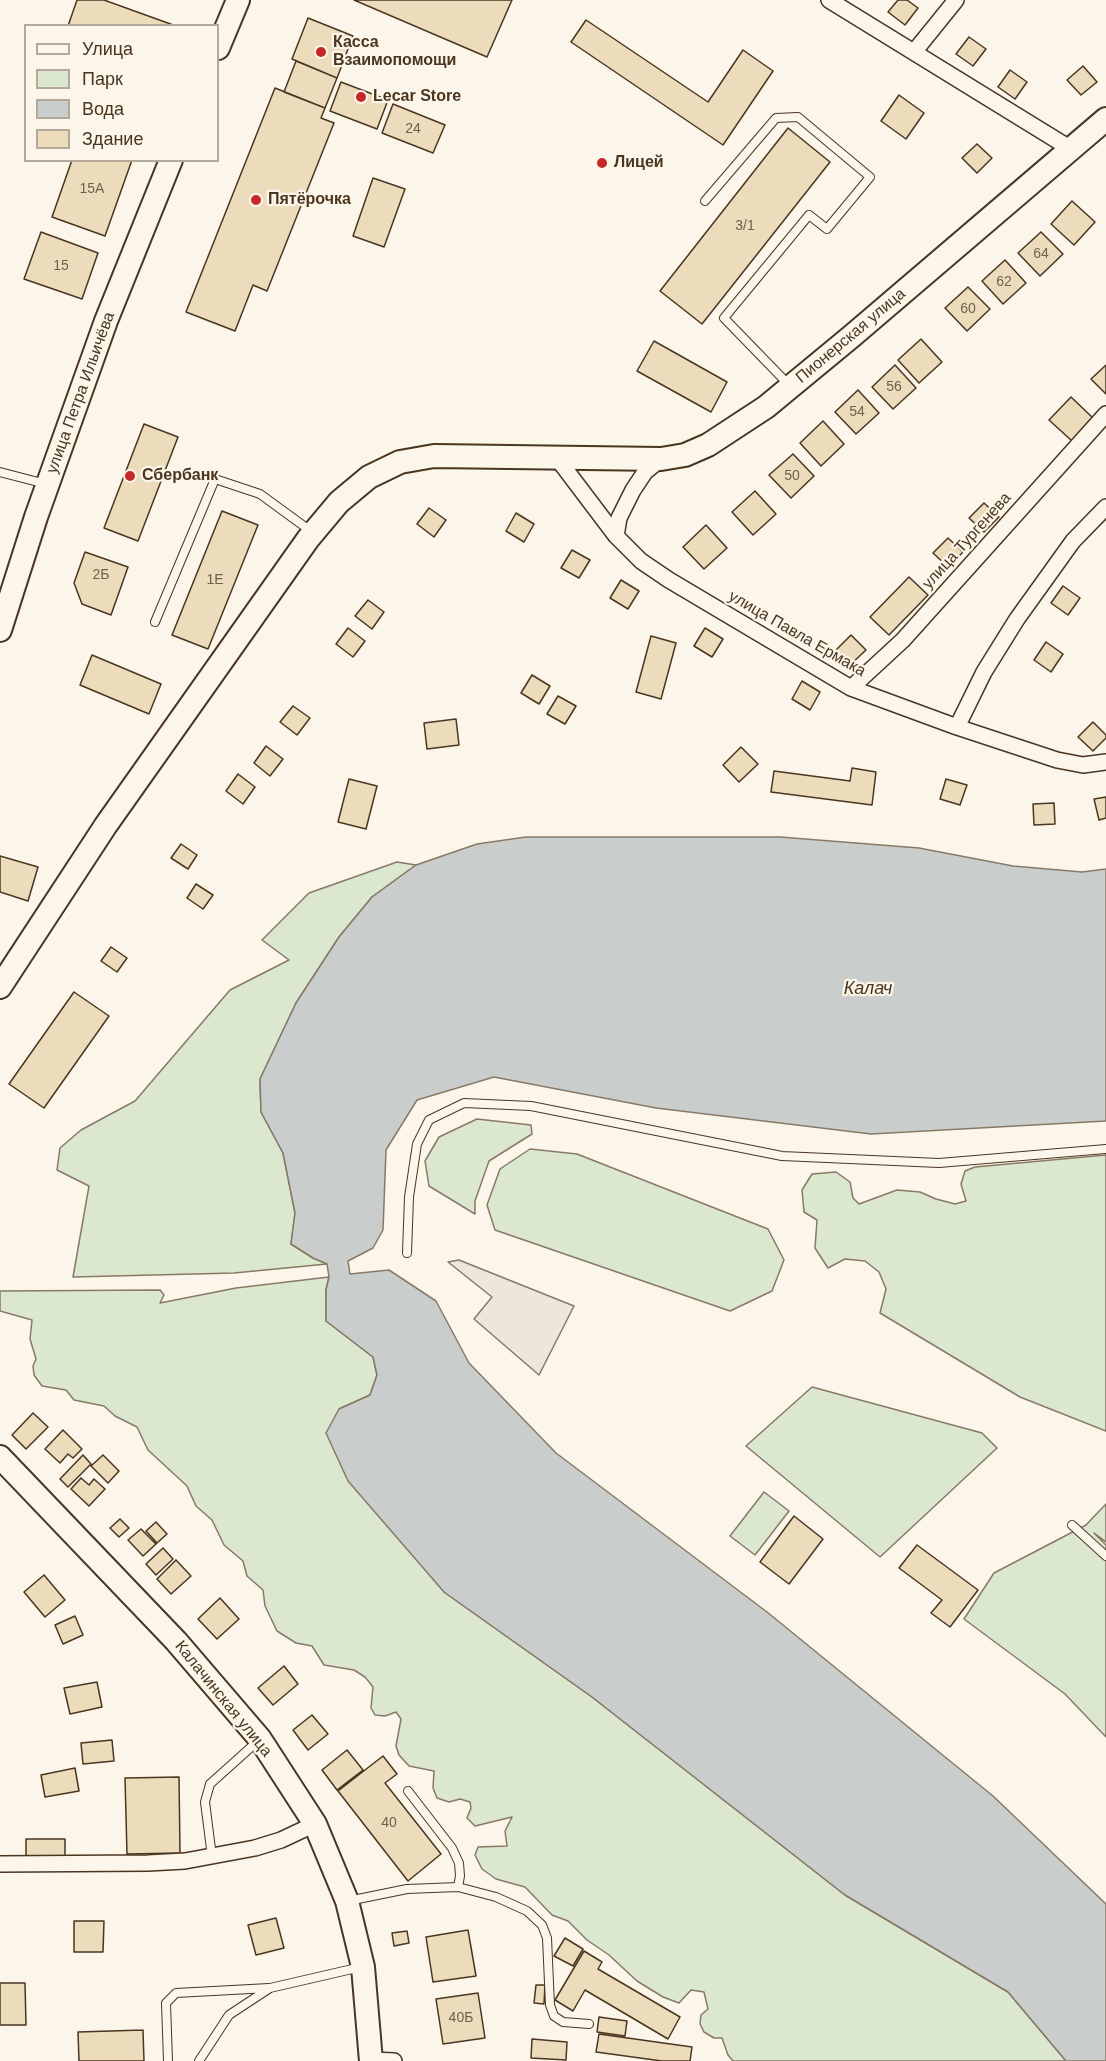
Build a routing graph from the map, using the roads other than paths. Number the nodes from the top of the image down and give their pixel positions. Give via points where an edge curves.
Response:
1 (238, 0) edge
2 (829, 0) edge
3 (956, 0) edge
4 (219, 46) edge
5 (914, 52) junction
6 (1105, 123) edge
7 (1071, 149) junction
8 (170, 162) edge
9 (705, 201) dead end
10 (791, 387) junction
11 (1106, 414) edge
12 (557, 458) junction
13 (661, 459) junction
14 (0, 472) edge
15 (48, 485) junction
16 (1106, 507) edge
17 (313, 533) junction
18 (616, 536) junction
19 (5, 597) edge
20 (155, 622) dead end
21 (0, 630) edge
22 (851, 688) junction
23 (957, 727) junction
24 (1106, 762) edge
25 (0, 987) edge
26 (1106, 1149) edge
27 (407, 1253) dead end
28 (0, 1457) edge
29 (1072, 1525) dead end
30 (1106, 1556) edge
31 (260, 1739) junction
32 (408, 1791) dead end
33 (315, 1824) junction
34 (212, 1857) junction
35 (0, 1864) edge
36 (458, 1887) junction
37 (347, 1901) junction
38 (363, 1967) junction
39 (270, 1988) junction
40 (589, 2024) dead end
41 (371, 2060) edge
42 (168, 2061) edge
43 (199, 2061) edge
44 (394, 2061) edge

1 - 4 street
2 - 5 street
3 - 5 street
5 - 7 street
6 - 7 street, Пионерская улица
7 - 10 street, Пионерская улица
8 - 15 street, улица Петра Ильичёва via 106,321
9 - 10 lane via 776,118 798,117 870,177 827,229 809,215 724,318
10 - 13 street, Пионерская улица via 708,445 685,455
11 - 22 street, улица Тургенева via 903,640
12 - 13 street, Пионерская улица
12 - 17 street, Пионерская улица via 434,456 399,462 369,477 339,502
12 - 18 street, улица Павла Ермака
13 - 18 street via 645,472 633,490
14 - 15 lane
15 - 19 street, улица Петра Ильичёва
16 - 23 street via 1073,541 1017,619 984,672
17 - 20 lane via 260,494 215,479
17 - 25 street, Пионерская улица via 106,825
18 - 22 street, улица Павла Ермака via 641,561 669,580
19 - 21 street, улица Петра Ильичёва
22 - 23 street, улица Павла Ермака
23 - 24 street, улица Павла Ермака via 1057,760 1083,765
26 - 27 lane via 939,1163 782,1156 531,1106 465,1103 429,1120 417,1144 409,1197
28 - 31 street, Калачинская улица via 176,1641
29 - 30 lane
31 - 33 street, Калачинская улица
31 - 34 lane via 210,1784 205,1802
32 - 36 lane via 452,1848 459,1863
33 - 34 street via 281,1840
33 - 37 street, Калачинская улица
34 - 35 street via 148,1863
36 - 37 lane via 407,1890
36 - 40 lane via 496,1897 527,1911 542,1925 547,1938 550,2005 555,2016 563,2022
37 - 38 street, Калачинская улица
38 - 39 lane
38 - 41 street, Калачинская улица
39 - 42 lane via 177,1994 166,2003
39 - 43 lane via 229,2016
41 - 44 street

